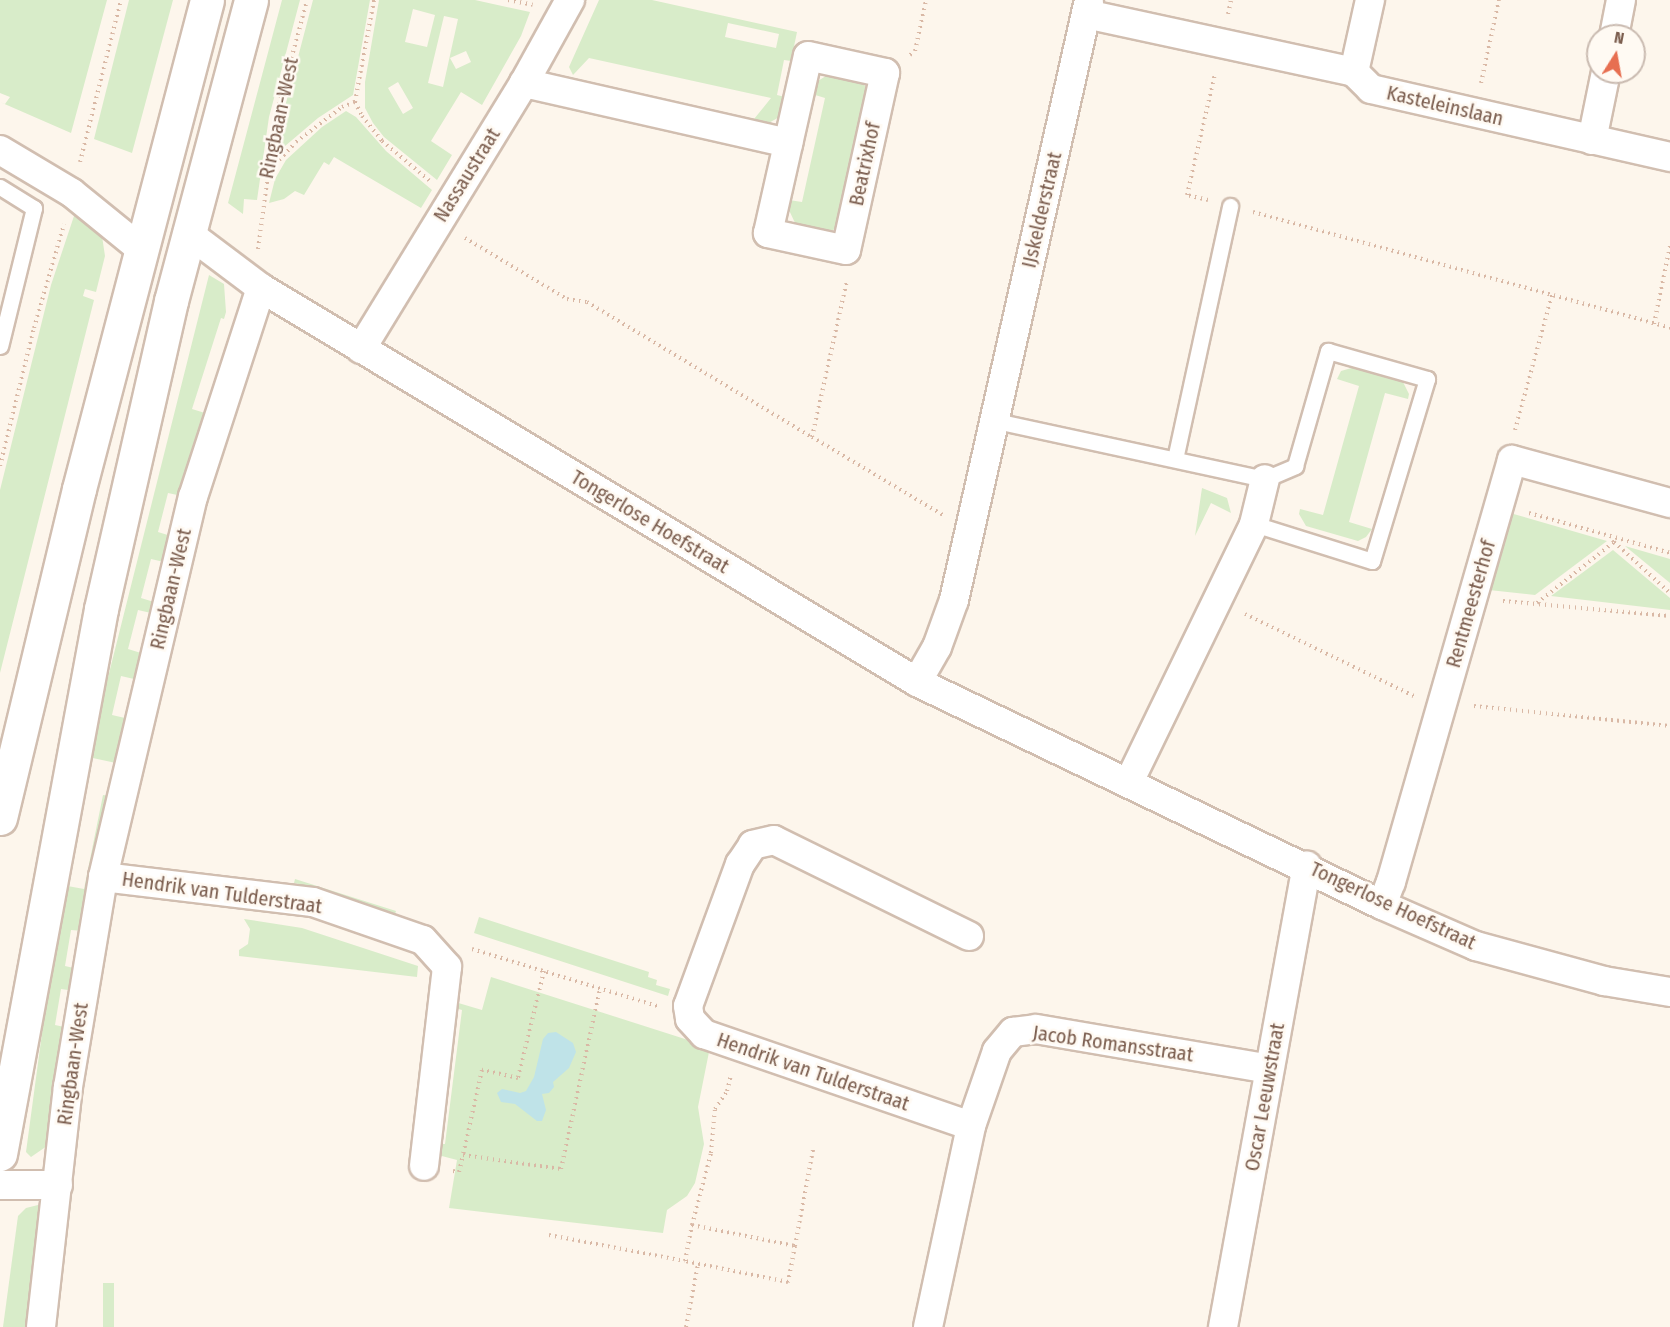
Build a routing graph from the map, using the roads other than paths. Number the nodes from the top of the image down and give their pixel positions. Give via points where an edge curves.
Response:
1 (207, 0) edge
2 (251, 0) edge
3 (570, 0) edge
4 (1370, 0) edge
5 (1621, 0) edge
6 (1088, 7) edge
7 (1616, 24) edge
8 (1354, 72) junction
9 (524, 83) junction
10 (1604, 84) edge
11 (1592, 140) junction
12 (789, 143) junction
13 (1668, 149) edge
14 (0, 150) edge
15 (0, 187) edge
16 (1230, 206) road end
17 (188, 233) junction
18 (141, 249) junction
19 (261, 288) junction
20 (0, 346) edge
21 (361, 349) junction
22 (996, 421) junction
23 (1175, 459) junction
24 (1265, 479) junction
25 (1670, 503) edge
26 (1254, 524) junction
27 (917, 682) junction
28 (1129, 782) junction
29 (0, 818) edge
30 (1307, 866) junction
31 (103, 877) junction
32 (1382, 905) junction
33 (969, 936) dead end
34 (1670, 992) edge
35 (1269, 1069) junction
36 (971, 1126) junction
37 (0, 1154) edge
38 (424, 1166) dead end
39 (0, 1185) edge
40 (58, 1185) junction
41 (41, 1327) edge
42 (928, 1327) edge
43 (1223, 1327) edge

1 - 18 main road
2 - 17 main road
3 - 9 street, Nassaustraat
4 - 8 street
5 - 7 street
6 - 8 street, Kasteleinslaan via 1222,43
6 - 22 street, IJskelderstraat
8 - 11 street, Kasteleinslaan via 1371,89
9 - 12 street
9 - 21 street, Nassaustraat
10 - 11 street
11 - 13 street, Kasteleinslaan
12 - 12 street, Beatrixhof via 808,56 885,73 846,250 768,233
14 - 18 street via 72,193
15 - 20 lane via 34,208
16 - 23 lane
17 - 19 street, Tongerlose Hoefstraat
17 - 37 main road via 101,609
18 - 29 main road
19 - 21 street, Tongerlose Hoefstraat
19 - 31 street, Ringbaan-West via 193,497
21 - 27 street, Tongerlose Hoefstraat
22 - 23 lane
22 - 27 street, IJskelderstraat via 954,600 937,646
23 - 24 lane
24 - 26 street
24 - 26 lane via 1295,466 1328,351 1427,379 1372,561
25 - 32 street, Rentmeesterhof via 1512,460
26 - 28 street
27 - 28 street, Tongerlose Hoefstraat
28 - 30 street, Tongerlose Hoefstraat
30 - 32 street, Tongerlose Hoefstraat
30 - 35 street, Oscar Leeuwstraat
31 - 38 street, Hendrik van Tulderstraat via 313,902 423,940 447,967
31 - 40 street, Ringbaan-West via 68,1087
32 - 34 street, Tongerlose Hoefstraat via 1476,946 1604,981
33 - 36 street, Hendrik van Tulderstraat via 774,840 753,845 740,864 688,1006 690,1019 704,1034
35 - 36 street, Jacob Romansstraat via 1036,1029 1013,1032 997,1051
35 - 43 street, Oscar Leeuwstraat
36 - 42 street, Jacob Romansstraat
39 - 40 street
40 - 41 street, Ringbaan-West

